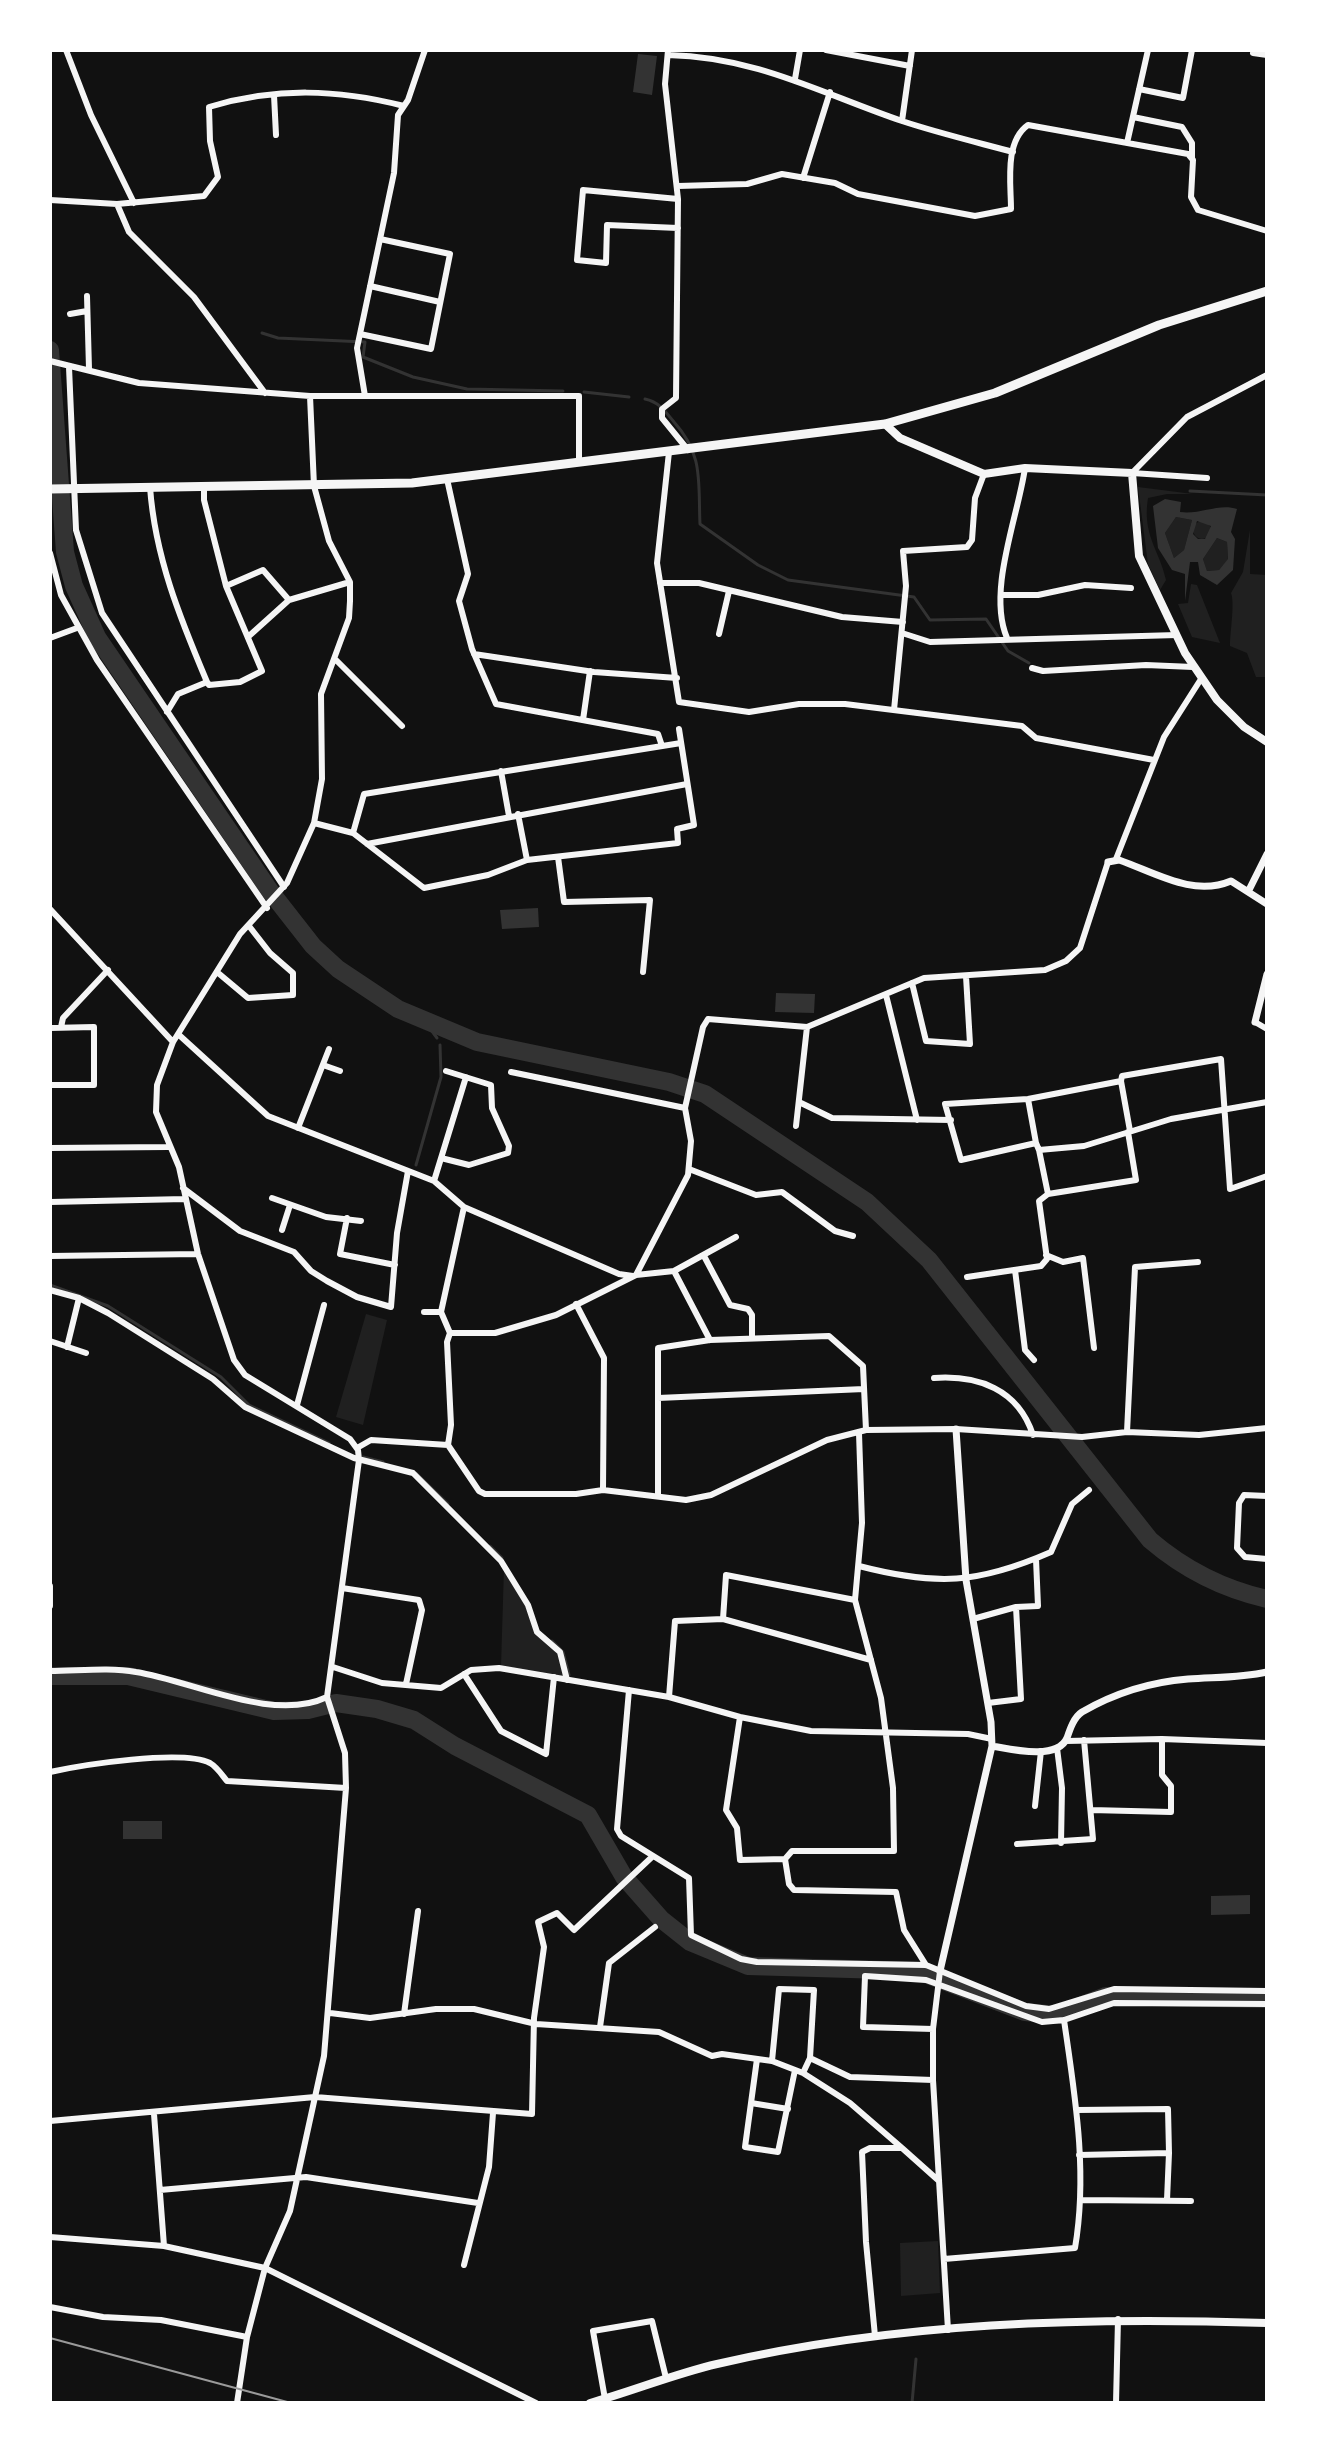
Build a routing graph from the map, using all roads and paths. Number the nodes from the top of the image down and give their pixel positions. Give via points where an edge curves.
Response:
1 (66, 50) edge
2 (425, 50) edge
3 (800, 50) edge
4 (826, 50) edge
5 (912, 50) edge
6 (1148, 50) edge
7 (1192, 50) edge
8 (1254, 50) edge
9 (668, 52) edge
10 (1267, 55) edge
11 (910, 66) junction
12 (795, 79) junction
13 (1139, 89) junction
14 (830, 92) junction
15 (274, 95) junction
16 (404, 106) junction
17 (1133, 117) junction
18 (902, 121) junction
19 (276, 135) dead end
20 (1127, 143) junction
21 (1013, 152) junction
22 (1193, 160) junction
23 (803, 178) junction
24 (678, 186) junction
25 (678, 199) junction
26 (50, 200) edge
27 (134, 203) junction
28 (117, 204) junction
29 (678, 228) junction
30 (1267, 231) edge
31 (380, 239) junction
32 (370, 286) junction
33 (1267, 291) edge
34 (87, 296) dead end
35 (440, 302) junction
36 (87, 311) junction
37 (70, 314) dead end
38 (360, 334) junction
39 (50, 361) edge
40 (67, 366) junction
41 (89, 369) junction
42 (1267, 375) edge
43 (265, 393) junction
44 (310, 396) junction
45 (365, 396) junction
46 (885, 424) junction
47 (688, 450) junction
48 (669, 452) junction
49 (579, 462) junction
50 (1025, 468) junction
51 (1132, 473) junction
52 (984, 474) junction
53 (1207, 478) dead end
54 (447, 479) junction
55 (314, 486) junction
56 (150, 487) junction
57 (204, 487) junction
58 (50, 489) edge
59 (71, 489) junction
60 (50, 553) edge
61 (350, 582) junction
62 (660, 583) junction
63 (226, 586) junction
64 (1131, 588) dead end
65 (729, 591) junction
66 (1003, 595) junction
67 (289, 600) junction
68 (903, 622) junction
69 (77, 628) junction
70 (902, 633) junction
71 (719, 634) dead end
72 (1177, 635) junction
73 (249, 636) junction
74 (50, 638) edge
75 (1007, 638) junction
76 (474, 654) junction
77 (335, 659) junction
78 (1193, 667) junction
79 (1032, 668) dead end
80 (590, 671) junction
81 (677, 678) junction
82 (1201, 679) junction
83 (207, 682) junction
84 (894, 710) junction
85 (167, 712) junction
86 (583, 720) junction
87 (402, 726) dead end
88 (679, 729) dead end
89 (1267, 742) edge
90 (681, 743) junction
91 (662, 746) junction
92 (1154, 760) junction
93 (501, 771) junction
94 (687, 784) junction
95 (518, 814) junction
96 (509, 816) junction
97 (314, 823) junction
98 (353, 833) junction
99 (367, 844) junction
100 (1267, 854) edge
101 (558, 857) junction
102 (527, 860) junction
103 (1112, 861) junction
104 (283, 888) junction
105 (1249, 890) junction
106 (1267, 904) edge
107 (268, 906) junction
108 (50, 909) edge
109 (249, 926) junction
110 (108, 970) junction
111 (217, 972) junction
112 (643, 972) dead end
113 (1267, 974) edge
114 (966, 976) junction
115 (912, 983) junction
116 (886, 995) junction
117 (1255, 1022) joint
118 (61, 1027) junction
119 (807, 1027) junction
120 (50, 1028) edge
121 (1267, 1029) edge
122 (178, 1034) junction
123 (173, 1042) junction
124 (329, 1049) dead end
125 (323, 1065) junction
126 (340, 1071) dead end
127 (446, 1071) dead end
128 (511, 1072) dead end
129 (466, 1077) junction
130 (1121, 1081) junction
131 (50, 1085) edge
132 (1028, 1099) junction
133 (799, 1102) junction
134 (1267, 1102) edge
135 (686, 1104) junction
136 (1225, 1108) junction
137 (917, 1120) junction
138 (951, 1120) junction
139 (796, 1126) dead end
140 (298, 1128) junction
141 (1129, 1132) junction
142 (168, 1147) junction
143 (1037, 1147) junction
144 (50, 1148) edge
145 (441, 1158) junction
146 (689, 1169) junction
147 (408, 1171) junction
148 (1267, 1176) edge
149 (434, 1181) junction
150 (182, 1187) junction
151 (1048, 1194) junction
152 (272, 1198) dead end
153 (185, 1199) junction
154 (50, 1202) edge
155 (290, 1205) junction
156 (464, 1207) junction
157 (347, 1218) junction
158 (361, 1221) dead end
159 (282, 1230) dead end
160 (853, 1236) dead end
161 (736, 1237) dead end
162 (198, 1254) junction
163 (1046, 1255) junction
164 (50, 1256) edge
165 (704, 1256) junction
166 (1198, 1262) dead end
167 (395, 1265) junction
168 (1015, 1270) junction
169 (674, 1271) junction
170 (634, 1275) junction
171 (967, 1277) dead end
172 (50, 1290) edge
173 (79, 1298) junction
174 (576, 1304) junction
175 (324, 1305) dead end
176 (424, 1312) dead end
177 (441, 1312) junction
178 (450, 1333) junction
179 (752, 1338) junction
180 (710, 1340) junction
181 (50, 1341) edge
182 (67, 1347) junction
183 (1094, 1348) dead end
184 (86, 1353) dead end
185 (1034, 1360) dead end
186 (934, 1378) dead end
187 (864, 1389) junction
188 (658, 1398) junction
189 (297, 1405) junction
190 (1267, 1428) edge
191 (956, 1429) junction
192 (863, 1431) junction
193 (1127, 1432) junction
194 (1033, 1435) junction
195 (448, 1445) junction
196 (357, 1448) junction
197 (359, 1460) junction
198 (603, 1490) junction
199 (1089, 1490) dead end
200 (658, 1496) junction
201 (1267, 1496) edge
202 (1036, 1559) junction
203 (1267, 1559) edge
204 (859, 1566) junction
205 (966, 1580) junction
206 (50, 1586) edge
207 (342, 1588) junction
208 (855, 1600) junction
209 (50, 1606) edge
210 (1016, 1607) junction
211 (723, 1619) junction
212 (973, 1619) junction
213 (871, 1660) junction
214 (333, 1667) junction
215 (50, 1671) edge
216 (1267, 1672) edge
217 (464, 1674) junction
218 (554, 1677) junction
219 (567, 1680) junction
220 (406, 1684) junction
221 (629, 1690) junction
222 (669, 1697) junction
223 (327, 1699) junction
224 (988, 1703) junction
225 (740, 1717) junction
226 (884, 1735) junction
227 (1162, 1739) junction
228 (1084, 1740) junction
229 (1066, 1741) junction
230 (992, 1743) junction
231 (1267, 1743) edge
232 (1057, 1748) junction
233 (1041, 1751) junction
234 (50, 1772) edge
235 (346, 1788) junction
236 (1035, 1806) dead end
237 (1091, 1810) junction
238 (1061, 1843) junction
239 (1017, 1844) dead end
240 (653, 1856) junction
241 (785, 1859) junction
242 (418, 1911) dead end
243 (655, 1927) dead end
244 (926, 1965) junction
245 (940, 1971) junction
246 (937, 1985) junction
247 (1216, 1989) junction
248 (1267, 1991) edge
249 (1093, 1994) junction
250 (1021, 2004) junction
251 (1217, 2004) junction
252 (1267, 2004) edge
253 (1096, 2007) junction
254 (330, 2013) junction
255 (404, 2014) junction
256 (1014, 2015) junction
257 (1064, 2020) junction
258 (536, 2024) junction
259 (600, 2027) junction
260 (933, 2029) junction
261 (810, 2058) junction
262 (757, 2059) junction
263 (772, 2061) junction
264 (795, 2070) junction
265 (803, 2073) junction
266 (933, 2080) junction
267 (315, 2097) junction
268 (751, 2103) junction
269 (788, 2109) junction
270 (1077, 2110) junction
271 (493, 2113) junction
272 (154, 2114) junction
273 (50, 2121) edge
274 (902, 2148) junction
275 (1169, 2153) junction
276 (1079, 2155) junction
277 (297, 2177) junction
278 (939, 2181) junction
279 (160, 2190) junction
280 (1081, 2200) junction
281 (1167, 2200) junction
282 (1191, 2201) dead end
283 (478, 2203) junction
284 (50, 2237) edge
285 (164, 2246) junction
286 (944, 2259) junction
287 (464, 2265) dead end
288 (265, 2268) junction
289 (50, 2307) edge
290 (1118, 2319) junction
291 (1267, 2323) edge
292 (948, 2330) junction
293 (875, 2336) junction
294 (247, 2337) junction
295 (666, 2378) junction
296 (605, 2399) junction
297 (237, 2403) edge
298 (536, 2403) edge
299 (590, 2403) edge
300 (1116, 2403) edge

1 - 27 street
2 - 16 street
3 - 12 street
4 - 11 street
5 - 11 street
6 - 13 street
7 - 13 street via 1183,98
8 - 10 street
9 - 12 street via 714,56
9 - 24 street via 665,84
11 - 18 street
12 - 14 street
13 - 17 street
14 - 18 street
14 - 23 street
15 - 16 street via 339,91
15 - 19 street
15 - 27 street via 241,97 209,107 218,177 204,196
16 - 31 street via 398,115 394,173
17 - 20 street
17 - 22 street via 1182,127 1192,143
18 - 21 street
20 - 21 street via 1028,125 1019,132
20 - 22 street via 1188,154
21 - 23 street via 1011,209 975,216
22 - 30 street via 1191,197 1198,210
23 - 24 street via 782,174 747,184
24 - 25 street
25 - 29 street
25 - 29 street via 583,190 577,260 606,263 607,225
26 - 28 street
27 - 28 street
28 - 43 street via 129,232 194,297
29 - 47 street via 676,398 662,409 662,418
31 - 32 street
31 - 35 street via 450,254
32 - 35 street
32 - 38 street
33 - 46 main road via 1159,325 995,393
34 - 36 street
35 - 38 street via 431,349
36 - 37 street
36 - 41 street
38 - 45 street via 357,348
39 - 40 street
40 - 41 street
40 - 59 street
41 - 43 street via 139,383
42 - 51 street via 1187,417
43 - 44 street
44 - 45 street
44 - 55 street
45 - 49 street via 579,396
46 - 47 main road
46 - 52 main road via 900,438
47 - 48 main road
48 - 49 main road
48 - 62 street via 657,563
49 - 54 main road
50 - 51 main road
50 - 52 main road
50 - 66 street via 1003,555
51 - 53 street
51 - 72 main road via 1139,556
52 - 68 street via 967,547 903,551
54 - 55 main road
54 - 76 street via 468,574 459,601
55 - 57 main road
55 - 61 street via 329,541
56 - 57 main road
56 - 59 main road
56 - 83 street via 153,530 177,611
57 - 63 street
58 - 59 main road
59 - 85 street via 76,530 102,613
60 - 69 street
61 - 67 street
61 - 77 street via 349,618
62 - 65 street via 699,583
62 - 81 street
63 - 67 street via 263,570
63 - 73 street
64 - 66 street via 1085,585 1038,595
65 - 68 street via 842,617
65 - 71 street
66 - 75 street via 1001,623
67 - 73 street
68 - 70 street
69 - 74 street
69 - 107 street via 158,757
70 - 75 street via 930,642
70 - 84 street
72 - 75 street
72 - 78 main road
73 - 83 street via 262,671 240,682
76 - 80 street
76 - 86 street via 496,704
77 - 87 street
77 - 97 street via 321,694 322,779
78 - 79 street
78 - 82 main road
80 - 81 street
80 - 86 street
81 - 84 street via 679,702 749,712 799,704
82 - 89 main road via 1244,727
82 - 92 street
83 - 85 street via 178,694
84 - 92 street via 1022,726 1036,738
85 - 104 street
86 - 91 street via 658,734
88 - 90 street
90 - 91 street
90 - 94 street
91 - 93 street
92 - 103 street
93 - 96 street
93 - 98 street via 364,794
94 - 95 street
94 - 101 street via 694,825 677,829 678,843
95 - 96 street
95 - 102 street
96 - 99 street
97 - 98 street
97 - 104 street
98 - 99 street
99 - 102 street via 424,888 488,875
100 - 105 street
101 - 102 street
101 - 112 street via 564,902 650,900
103 - 105 street via 1194,888 1231,881
103 - 114 street via 1080,948 1066,961 1045,970
104 - 107 street
105 - 106 street
107 - 109 street
108 - 110 street
109 - 111 street
109 - 111 street via 293,973 293,995 248,998
110 - 118 street via 63,1018
110 - 123 street
111 - 122 street
113 - 117 street
114 - 115 street
114 - 115 street via 970,1044 926,1041
115 - 116 street
116 - 119 street
116 - 137 street
117 - 121 street
118 - 120 street
118 - 131 street via 94,1027 94,1085
119 - 133 street
119 - 135 street via 708,1019
122 - 123 street
122 - 140 street via 250,1102
123 - 142 street via 157,1085 156,1112
124 - 125 street
125 - 126 street
125 - 140 street
127 - 129 street
128 - 135 street
129 - 145 street
129 - 145 street via 491,1085 492,1108 508,1153 469,1165
130 - 132 street
130 - 136 street via 1122,1076 1221,1059
130 - 141 street
132 - 138 street via 945,1104
132 - 143 street
133 - 137 street via 832,1118
133 - 139 street
134 - 136 street
135 - 146 street
136 - 141 street
136 - 148 street via 1230,1189
137 - 138 street
138 - 143 street via 961,1160
140 - 147 street
141 - 143 street via 1084,1146
141 - 151 street via 1136,1180
142 - 144 street
142 - 150 street
143 - 151 street
145 - 149 street
146 - 160 street via 756,1195 782,1192 835,1231
146 - 170 street
147 - 149 street
147 - 167 street
149 - 156 street
150 - 153 street
150 - 167 street via 240,1231 294,1252 311,1271 357,1297 391,1307
151 - 163 street via 1039,1201
152 - 155 street
153 - 154 street
153 - 162 street
155 - 157 street
155 - 159 street
156 - 170 street via 619,1274
156 - 177 street
157 - 158 street
157 - 167 street via 340,1254
161 - 165 street
162 - 164 street
162 - 189 street via 234,1360 245,1375
163 - 168 street via 1041,1266
163 - 183 street via 1063,1262 1083,1258
165 - 169 street
165 - 179 street via 730,1305 752,1315
166 - 193 street via 1135,1267
168 - 171 street
168 - 185 street via 1025,1350
169 - 170 street
169 - 180 street
170 - 174 street
172 - 173 street
173 - 182 street
173 - 197 street via 213,1379 245,1407
174 - 178 street via 495,1333
174 - 198 street via 604,1358
175 - 189 street
176 - 177 street
177 - 178 street
178 - 195 street
179 - 180 street
179 - 187 street via 829,1336 863,1366
180 - 188 street via 658,1348
181 - 182 street
182 - 184 street
186 - 194 street via 954,1377 1002,1389
187 - 188 street
187 - 192 street
188 - 200 street
189 - 196 street via 328,1422
190 - 193 street via 1199,1435
191 - 192 street
191 - 194 street
191 - 205 street
192 - 200 street via 827,1440 711,1495 686,1500
192 - 204 street
193 - 194 street
195 - 196 street via 371,1440
195 - 198 street via 485,1494
196 - 197 street
197 - 207 street
197 - 219 street via 413,1473 501,1561 528,1605 537,1632 560,1652
198 - 200 street
199 - 202 street via 1072,1504 1051,1552
201 - 203 street via 1244,1495 1237,1537 1237,1548 1245,1557
202 - 205 street
202 - 210 street via 1038,1606
204 - 205 street via 912,1579
204 - 208 street
205 - 212 street
206 - 209 street
207 - 214 street
207 - 220 street via 419,1600 422,1610
208 - 211 street via 726,1575
208 - 213 street
210 - 212 street
210 - 224 street via 1021,1699
211 - 213 street
211 - 222 street via 675,1621
212 - 224 street
213 - 226 street
214 - 220 street via 382,1683
214 - 223 street
215 - 223 street via 133,1671 278,1707
216 - 229 street via 1178,1680 1130,1691 1080,1714
217 - 218 street via 499,1668
217 - 218 street via 501,1731 546,1754
217 - 220 street via 441,1688
218 - 219 street
219 - 221 street
221 - 222 street
221 - 240 street via 617,1829
222 - 225 street
223 - 235 street via 345,1753
224 - 230 street
225 - 226 street via 811,1731
225 - 241 street via 726,1810 737,1828 740,1860
226 - 230 street via 968,1734
226 - 241 street via 893,1788 894,1851 792,1851
227 - 228 street
227 - 231 street
227 - 237 street via 1162,1775 1171,1786 1171,1812
228 - 229 street
228 - 237 street
229 - 232 street
230 - 233 street
230 - 245 street
232 - 233 street
232 - 238 street
233 - 236 street
234 - 235 street via 170,1758 205,1761 227,1781
235 - 254 street
237 - 238 street via 1093,1839
238 - 239 street
240 - 244 street via 689,1878 691,1935 741,1959
240 - 258 street via 574,1930 557,1913 538,1922 544,1947
241 - 244 street via 794,1890 896,1892 904,1930
242 - 255 street
243 - 259 street via 609,1963
244 - 245 street
245 - 246 street
245 - 250 street
246 - 256 street
246 - 260 street
246 - 260 street via 917,1978 865,1976 863,2027
247 - 248 street
247 - 249 street via 1114,1989
247 - 251 street
249 - 250 street via 1049,2009
249 - 253 street
250 - 256 street
251 - 252 street
251 - 253 street
253 - 257 street
254 - 255 street via 370,2018
254 - 267 street
255 - 258 street via 474,2009
256 - 257 street via 1042,2022
257 - 270 street
258 - 259 street
258 - 271 street via 532,2114
259 - 262 street via 659,2032 712,2056
260 - 266 street
261 - 263 street via 814,1990 779,1989
261 - 265 street
261 - 266 street via 850,2077
262 - 263 street
262 - 268 street
263 - 264 street
264 - 265 street
264 - 269 street
265 - 274 street via 850,2103
266 - 278 street
267 - 271 street
267 - 272 street
267 - 277 street
268 - 269 street
268 - 269 street via 745,2147 778,2152
270 - 275 street via 1168,2109
270 - 276 street
271 - 283 street via 489,2167
272 - 273 street
272 - 279 street
274 - 278 street
274 - 293 street via 862,2152
275 - 276 street
275 - 281 street
276 - 280 street
277 - 279 street
277 - 283 street
277 - 288 street via 285,2226
278 - 286 street
279 - 285 street
280 - 281 street
280 - 286 street via 1075,2248
281 - 282 street
283 - 287 street
284 - 285 street
285 - 288 street
286 - 292 street
288 - 294 street
288 - 298 street
289 - 294 street
290 - 291 main road
290 - 292 main road
290 - 300 street
292 - 293 main road
293 - 295 main road via 728,2361
294 - 297 street
295 - 296 main road
295 - 296 street via 652,2321 593,2331
296 - 299 main road

